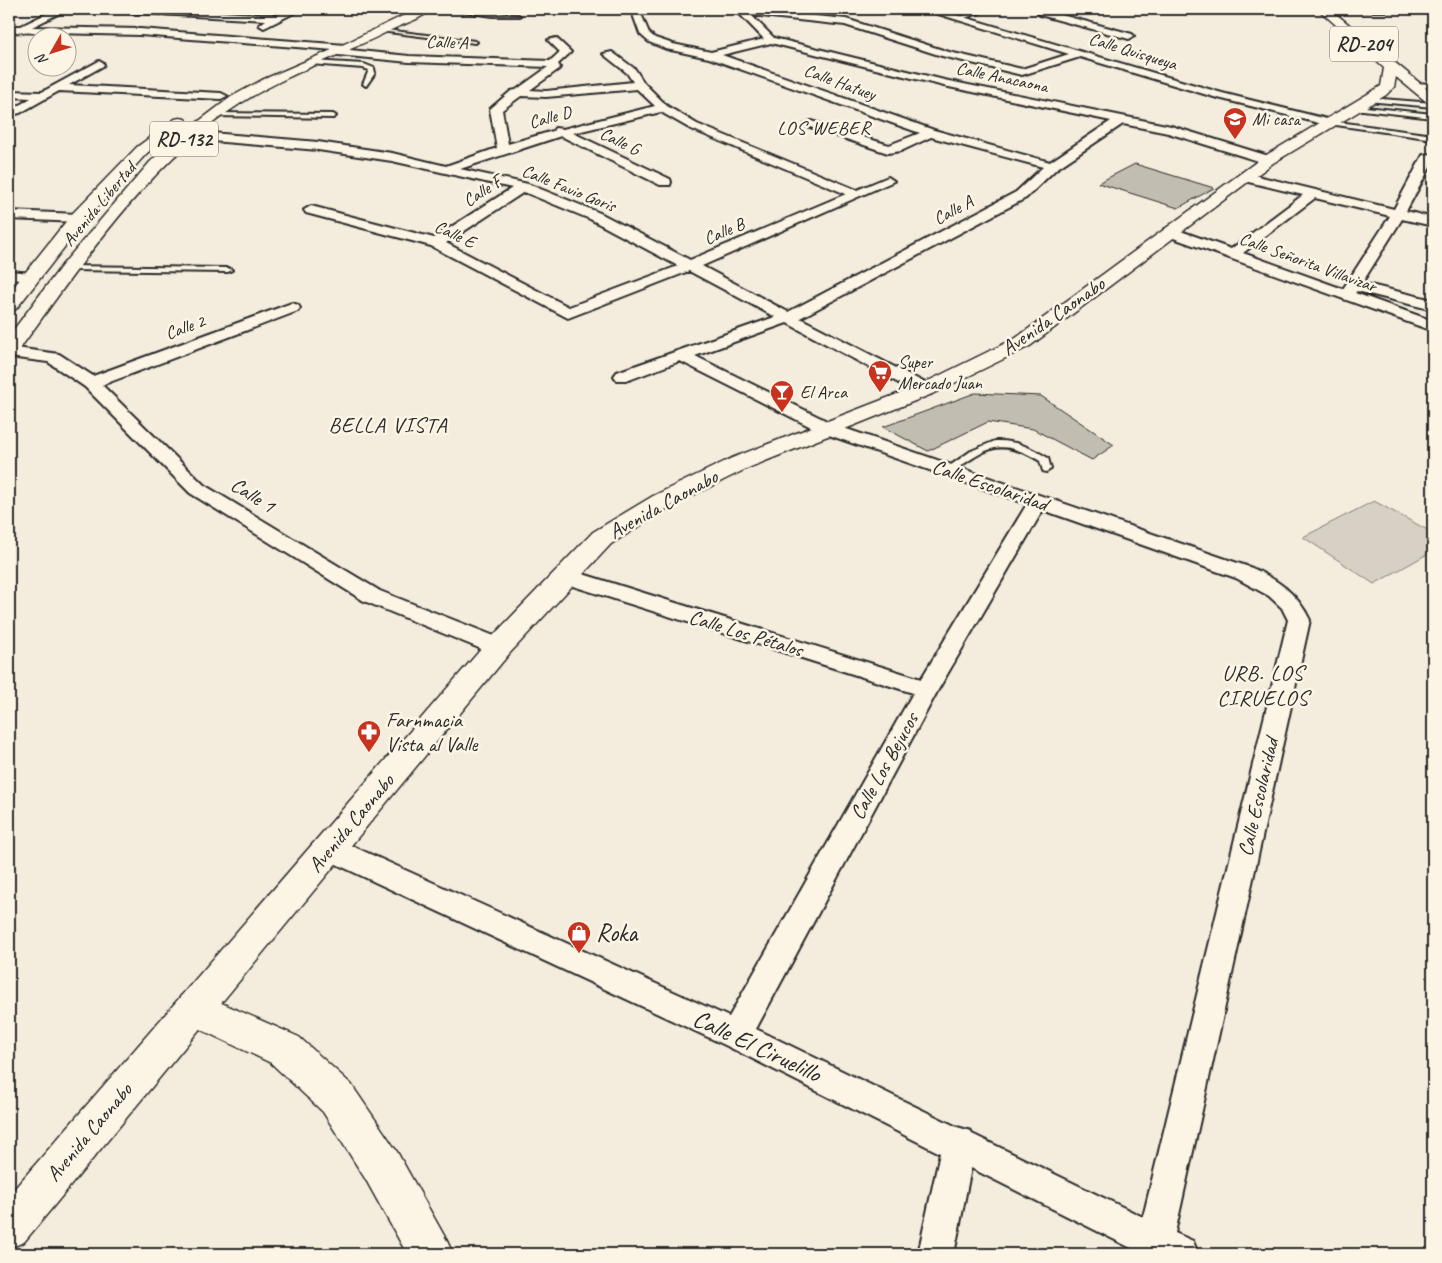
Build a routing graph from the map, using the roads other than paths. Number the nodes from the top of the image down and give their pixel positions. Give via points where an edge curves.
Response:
1 (63, 9) edge
2 (120, 9) edge
3 (297, 9) edge
4 (403, 9) edge
5 (425, 9) edge
6 (445, 9) edge
7 (484, 9) edge
8 (506, 9) edge
9 (635, 9) edge
10 (927, 9) edge
11 (989, 9) edge
12 (741, 10) edge
13 (1324, 10) edge
14 (1433, 10) edge
15 (188, 11) edge
16 (475, 13) junction
17 (1043, 13) dead end
18 (493, 15) junction
19 (518, 16) dead end
20 (277, 18) junction
21 (960, 18) junction
22 (1084, 24) junction
23 (1067, 28) dead end
24 (14, 29) edge
25 (380, 30) junction
26 (1049, 33) dead end
27 (1129, 36) dead end
28 (1032, 38) junction
29 (235, 40) junction
30 (552, 40) dead end
31 (771, 40) junction
32 (475, 42) dead end
33 (324, 46) junction
34 (342, 50) junction
35 (608, 54) dead end
36 (1080, 54) junction
37 (711, 55) junction
38 (312, 63) junction
39 (99, 64) dead end
40 (553, 65) junction
41 (366, 84) dead end
42 (640, 85) junction
43 (58, 88) junction
44 (1377, 91) junction
45 (515, 93) junction
46 (9, 94) edge
47 (44, 95) junction
48 (221, 96) junction
49 (1432, 97) edge
50 (663, 108) junction
51 (16, 111) dead end
52 (216, 115) junction
53 (332, 116) dead end
54 (1433, 116) edge
55 (1122, 119) junction
56 (1331, 123) junction
57 (812, 124) dead end
58 (559, 131) junction
59 (930, 132) junction
60 (164, 133) junction
61 (189, 136) junction
62 (1433, 137) edge
63 (503, 148) junction
64 (1433, 158) edge
65 (1268, 160) junction
66 (1052, 166) junction
67 (448, 169) junction
68 (1245, 177) junction
69 (888, 181) dead end
70 (665, 182) dead end
71 (523, 187) junction
72 (856, 194) junction
73 (1312, 194) junction
74 (311, 210) dead end
75 (1398, 214) junction
76 (9, 215) edge
77 (78, 218) junction
78 (1433, 222) edge
79 (1170, 232) junction
80 (436, 243) junction
81 (1232, 255) junction
82 (690, 266) junction
83 (69, 268) junction
84 (228, 270) dead end
85 (9, 275) edge
86 (33, 277) junction
87 (1349, 291) junction
88 (9, 305) edge
89 (1433, 305) edge
90 (292, 308) dead end
91 (574, 313) joint
92 (790, 317) junction
93 (1433, 326) edge
94 (9, 351) edge
95 (682, 356) junction
96 (623, 376) dead end
97 (91, 383) junction
98 (925, 390) junction
99 (829, 430) junction
100 (1046, 469) dead end
101 (949, 470) junction
102 (1039, 501) junction
103 (565, 576) junction
104 (499, 647) junction
105 (927, 689) junction
106 (329, 848) junction
107 (194, 1008) junction
108 (736, 1035) junction
109 (959, 1143) junction
110 (9, 1227) edge
111 (1168, 1247) edge
112 (431, 1254) edge
113 (936, 1254) edge

1 - 24 street
2 - 15 street
3 - 20 street
4 - 33 main road, Avenida Libertad / RD-132
5 - 25 main road, Avenida Libertad / RD-132
6 - 16 lane
7 - 16 lane
8 - 18 lane
9 - 37 street, Calle Hatuey via 645,34 652,40
10 - 21 street, Calle Quisqueya
11 - 21 lane
12 - 31 street
12 - 36 street via 846,22 946,54 1022,72
13 - 14 lane
13 - 44 main road, RD-204
15 - 20 street
16 - 18 lane
17 - 22 street
18 - 19 lane
20 - 29 street
21 - 28 street, Calle Quisqueya
22 - 23 street
22 - 27 street
24 - 29 street, Calle A via 94,29
25 - 32 lane
25 - 34 main road, Avenida Libertad / RD-132
26 - 28 street
28 - 36 street, Calle Quisqueya
29 - 33 street, Calle A
30 - 40 street via 566,52
31 - 37 street
31 - 55 street, Calle Anacaona via 944,83
33 - 34 street, Calle A
33 - 48 main road, Avenida Libertad / RD-132
34 - 38 main road, Avenida Libertad / RD-132
34 - 40 street, Calle A via 409,59
35 - 42 street via 631,71
36 - 56 street, Calle Quisqueya via 1218,95
37 - 59 street, Calle Hatuey
38 - 41 lane via 372,69
38 - 52 main road, Avenida Libertad / RD-132 via 267,83
39 - 43 street
40 - 45 street via 555,67
42 - 45 street via 546,94
42 - 50 street
43 - 47 street
43 - 48 street
44 - 49 main road
44 - 49 main road, RD-204 via 1416,85
44 - 54 lane
44 - 56 main road, Avenida Caonabo
45 - 63 street via 496,109
46 - 47 street
47 - 51 street
48 - 60 main road, Avenida Libertad / RD-132
50 - 58 street, Calle D
50 - 72 street via 693,126
52 - 53 lane
52 - 61 main road, Avenida Libertad / RD-132
55 - 65 street, Calle Anacaona via 1171,130
55 - 66 street, Calle A
56 - 62 lane
56 - 65 main road, Avenida Caonabo
57 - 59 street via 888,149
58 - 63 street, Calle D
58 - 70 street, Calle G
59 - 66 street, Calle Hatuey
60 - 61 street, Calle Favio Goris
60 - 77 main road, Avenida Libertad / RD-132 via 142,150
61 - 67 street, Calle Favio Goris via 318,146
61 - 83 main road, Avenida Libertad / RD-132 via 155,165
63 - 67 street, Calle D
64 - 75 street via 1427,158
65 - 68 main road, Avenida Caonabo
66 - 92 street, Calle A via 1020,196
67 - 71 street, Calle Favio Goris
68 - 73 street
68 - 79 main road, Avenida Caonabo
69 - 72 street, Calle B
71 - 80 street, Calle F
71 - 82 street, Calle Favio Goris via 595,216
72 - 82 street, Calle B
73 - 75 street
73 - 81 street
74 - 80 street, Calle E
75 - 78 street
75 - 87 street
76 - 77 street
77 - 86 main road, Avenida Libertad / RD-132
79 - 81 street, Calle Señorita Villavizar
79 - 98 main road, Avenida Caonabo via 1023,342
80 - 91 street, Calle E via 564,312
81 - 87 street, Calle Señorita Villavizar
82 - 91 street, Calle B
82 - 92 street, Calle Favio Goris
83 - 84 lane
83 - 94 main road, Avenida Libertad / RD-132
85 - 86 street
86 - 88 main road, Avenida Libertad / RD-132
87 - 89 street
87 - 93 street, Calle Señorita Villavizar
90 - 97 street, Calle 2
92 - 95 street, Calle A
92 - 98 street, Calle Favio Goris
94 - 97 street, Calle 1 via 54,358
95 - 96 street, Calle A
95 - 99 street, Calle Escolaridad
97 - 104 street, Calle 1 via 198,489 372,596
98 - 99 main road, Avenida Caonabo
99 - 101 street, Calle Escolaridad
99 - 103 main road, Avenida Caonabo via 740,463 662,501 602,538
100 - 101 lane via 1045,460 1029,450 1008,443 995,443 982,447
101 - 102 street, Calle Escolaridad
102 - 105 street, Calle Los Bejucos
102 - 111 street, Calle Escolaridad via 1266,583 1282,594 1293,607 1298,620
103 - 104 main road, Avenida Caonabo
103 - 105 street, Calle Los Pétalos
104 - 106 main road, Avenida Caonabo
105 - 108 street, Calle Los Bejucos
106 - 107 main road, Avenida Caonabo
106 - 108 street, Calle El Ciruelillo
107 - 110 main road, Avenida Caonabo
107 - 112 main road via 285,1050 337,1098 381,1165
108 - 109 street, Calle El Ciruelillo
109 - 111 street, Calle El Ciruelillo
109 - 113 street

